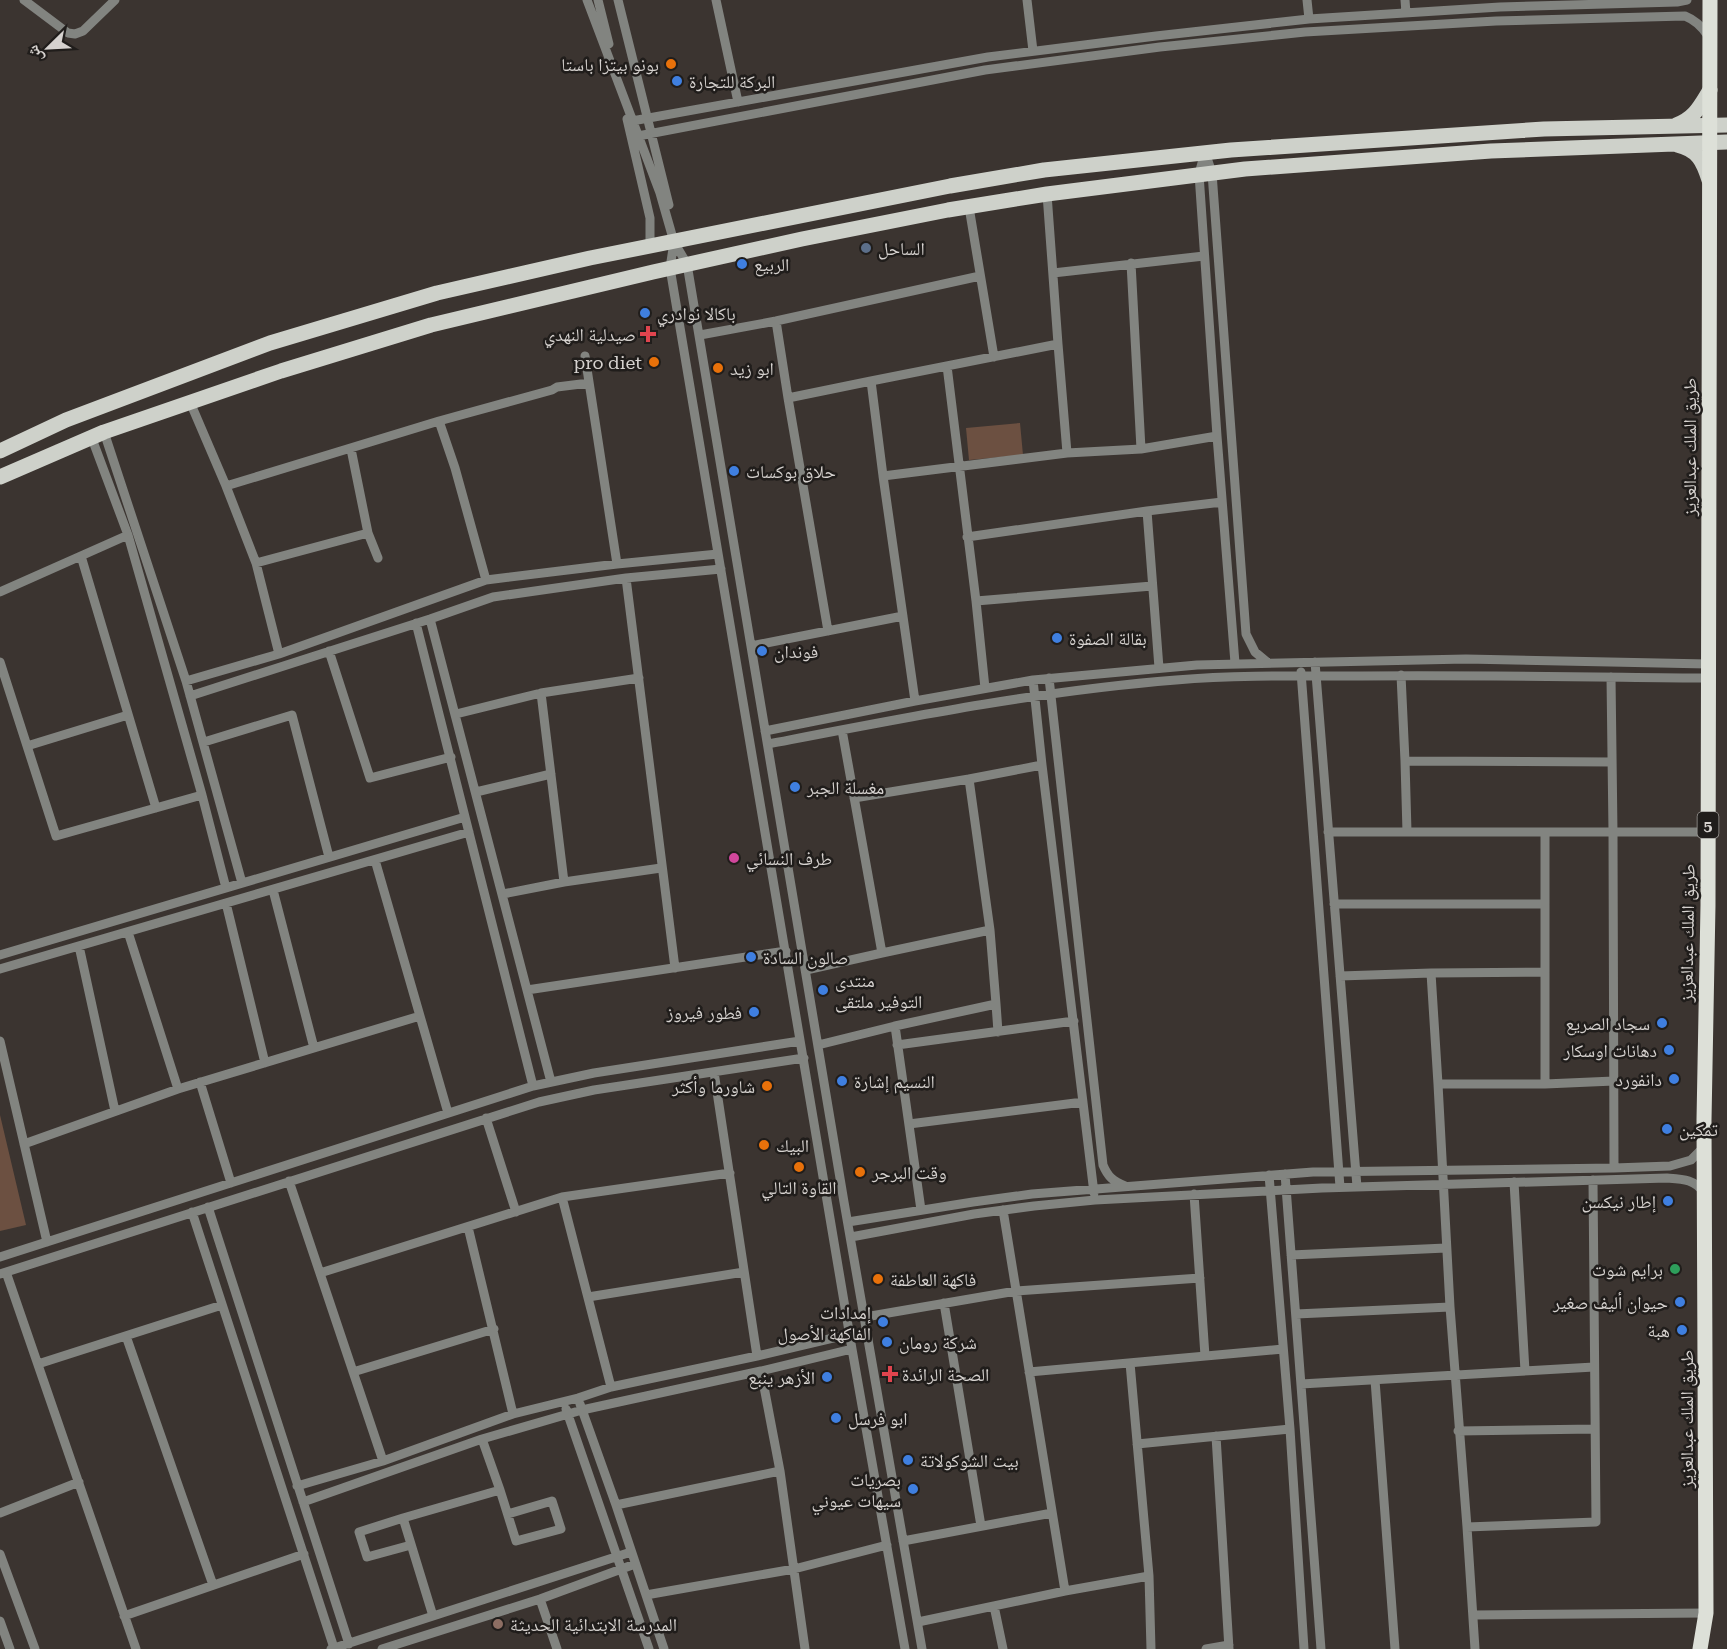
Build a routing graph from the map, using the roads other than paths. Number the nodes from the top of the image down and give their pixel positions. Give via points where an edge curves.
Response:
1 (24, 0) edge
2 (115, 0) edge
3 (587, 0) edge
4 (598, 0) edge
5 (618, 0) edge
6 (716, 0) edge
7 (1027, 0) edge
8 (1307, 0) edge
9 (1405, 0) edge
10 (1688, 0) edge
11 (1710, 0) edge
12 (1611, 2) edge
13 (1406, 12) junction
14 (1309, 19) junction
15 (1710, 39) junction
16 (1033, 51) junction
17 (618, 82) junction
18 (1710, 90) junction
19 (738, 102) junction
20 (648, 118) junction
21 (632, 121) junction
22 (1727, 125) edge
23 (1674, 126) junction
24 (1710, 126) junction
25 (652, 133) junction
26 (638, 135) junction
27 (1710, 142) junction
28 (1727, 142) edge
29 (1675, 144) junction
30 (1205, 152) junction
31 (1206, 174) junction
32 (1710, 183) junction
33 (1047, 194) junction
34 (969, 207) junction
35 (671, 213) dead end
36 (674, 242) junction
37 (650, 246) junction
38 (1204, 256) junction
39 (1131, 263) junction
40 (687, 264) junction
41 (670, 268) junction
42 (1053, 273) junction
43 (980, 276) junction
44 (777, 321) junction
45 (700, 336) junction
46 (1058, 344) junction
47 (585, 356) dead end
48 (994, 357) junction
49 (947, 366) junction
50 (871, 381) junction
51 (590, 383) junction
52 (788, 398) junction
53 (190, 402) junction
54 (439, 421) junction
55 (97, 434) junction
56 (1217, 436) junction
57 (351, 448) junction
58 (1141, 449) junction
59 (0, 451) edge
60 (1067, 453) junction
61 (960, 466) junction
62 (883, 476) junction
63 (0, 477) edge
64 (226, 486) junction
65 (1221, 502) junction
66 (1148, 511) junction
67 (368, 532) junction
68 (128, 535) junction
69 (967, 537) junction
70 (718, 554) junction
71 (81, 556) junction
72 (378, 558) dead end
73 (256, 563) junction
74 (617, 564) junction
75 (721, 569) junction
76 (626, 578) junction
77 (486, 580) junction
78 (1152, 586) junction
79 (0, 592) edge
80 (976, 601) junction
81 (903, 616) junction
82 (430, 619) junction
83 (416, 623) junction
84 (828, 631) junction
85 (751, 646) junction
86 (329, 651) junction
87 (279, 654) junction
88 (0, 662) edge
89 (1267, 662) junction
90 (1300, 662) junction
91 (1315, 662) junction
92 (1235, 663) junction
93 (1159, 668) junction
94 (1708, 671) junction
95 (1401, 675) junction
96 (1301, 676) junction
97 (1316, 676) junction
98 (1611, 677) junction
99 (639, 678) junction
100 (1049, 678) junction
101 (1033, 680) junction
102 (186, 681) junction
103 (985, 688) junction
104 (541, 693) junction
105 (1050, 694) junction
106 (190, 696) junction
107 (1035, 696) junction
108 (915, 701) junction
109 (456, 714) junction
110 (128, 715) junction
111 (842, 730) junction
112 (765, 731) junction
113 (204, 742) junction
114 (768, 744) junction
115 (27, 746) junction
116 (451, 757) junction
117 (1405, 762) junction
118 (1612, 762) junction
119 (1042, 765) junction
120 (551, 774) junction
121 (969, 779) junction
122 (476, 792) junction
123 (202, 795) junction
124 (854, 798) junction
125 (156, 808) junction
126 (465, 817) junction
127 (469, 832) junction
128 (1328, 832) junction
129 (1407, 832) junction
130 (1545, 832) junction
131 (1613, 832) junction
132 (1708, 832) junction
133 (329, 857) junction
134 (375, 860) junction
135 (662, 868) junction
136 (564, 882) junction
137 (242, 883) junction
138 (226, 888) junction
139 (273, 890) junction
140 (502, 894) junction
141 (226, 903) junction
142 (1334, 904) junction
143 (1545, 904) junction
144 (990, 930) junction
145 (128, 932) junction
146 (78, 946) junction
147 (786, 951) junction
148 (882, 953) junction
149 (0, 955) edge
150 (675, 968) junction
151 (0, 969) edge
152 (806, 970) junction
153 (1545, 972) junction
154 (1431, 973) junction
155 (1340, 976) junction
156 (527, 990) junction
157 (996, 1004) junction
158 (420, 1016) junction
159 (1074, 1022) junction
160 (895, 1026) junction
161 (999, 1032) junction
162 (0, 1041) edge
163 (800, 1041) junction
164 (818, 1045) junction
165 (897, 1045) junction
166 (314, 1048) junction
167 (804, 1058) junction
168 (265, 1063) junction
169 (714, 1072) junction
170 (1614, 1081) junction
171 (200, 1082) junction
172 (551, 1082) junction
173 (1438, 1084) junction
174 (1545, 1084) junction
175 (533, 1086) junction
176 (178, 1089) junction
177 (1083, 1102) junction
178 (115, 1111) junction
179 (448, 1113) junction
180 (486, 1118) junction
181 (909, 1124) junction
182 (24, 1144) junction
183 (1704, 1147) junction
184 (1676, 1165) junction
185 (1614, 1168) junction
186 (1442, 1169) junction
187 (1339, 1170) junction
188 (1355, 1170) junction
189 (730, 1173) junction
190 (1285, 1174) junction
191 (1269, 1175) junction
192 (1676, 1179) junction
193 (1593, 1180) junction
194 (290, 1181) junction
195 (1514, 1182) junction
196 (231, 1183) junction
197 (1443, 1184) junction
198 (1127, 1186) junction
199 (1340, 1187) junction
200 (1357, 1187) junction
201 (1094, 1189) junction
202 (1270, 1190) junction
203 (1287, 1190) junction
204 (1704, 1193) junction
205 (1194, 1194) junction
206 (562, 1197) junction
207 (1095, 1200) junction
208 (208, 1207) junction
209 (921, 1210) junction
210 (1003, 1210) junction
211 (192, 1212) junction
212 (516, 1212) junction
213 (848, 1222) junction
214 (468, 1227) junction
215 (851, 1238) junction
216 (47, 1242) junction
217 (1446, 1248) junction
218 (1292, 1255) junction
219 (0, 1257) edge
220 (744, 1272) junction
221 (3, 1273) edge
222 (320, 1273) junction
223 (1200, 1278) junction
224 (1016, 1291) junction
225 (588, 1297) junction
226 (944, 1304) junction
227 (222, 1305) junction
228 (1450, 1307) junction
229 (1296, 1314) junction
230 (865, 1317) junction
231 (494, 1329) junction
232 (850, 1334) junction
233 (126, 1336) junction
234 (852, 1349) junction
235 (1283, 1349) junction
236 (757, 1356) junction
237 (1205, 1356) junction
238 (1130, 1363) junction
239 (38, 1364) junction
240 (1594, 1367) junction
241 (761, 1371) junction
242 (1525, 1371) junction
243 (353, 1372) junction
244 (1029, 1372) junction
245 (1455, 1376) junction
246 (1375, 1380) junction
247 (1301, 1384) junction
248 (611, 1387) junction
249 (578, 1398) junction
250 (564, 1401) junction
251 (582, 1410) junction
252 (513, 1414) junction
253 (568, 1414) junction
254 (1595, 1428) junction
255 (1290, 1429) junction
256 (1458, 1431) junction
257 (1216, 1436) junction
258 (482, 1438) junction
259 (1137, 1444) junction
260 (383, 1461) junction
261 (780, 1472) junction
262 (79, 1482) junction
263 (297, 1486) junction
264 (500, 1490) junction
265 (303, 1502) junction
266 (616, 1505) junction
267 (1052, 1512) junction
268 (0, 1514) edge
269 (508, 1514) junction
270 (403, 1518) junction
271 (981, 1526) junction
272 (1467, 1527) junction
273 (903, 1541) junction
274 (411, 1545) junction
275 (887, 1545) junction
276 (631, 1552) junction
277 (0, 1554) edge
278 (304, 1554) junction
279 (617, 1557) junction
280 (635, 1564) junction
281 (794, 1569) junction
282 (621, 1570) junction
283 (1149, 1576) junction
284 (213, 1585) junction
285 (1065, 1591) junction
286 (646, 1595) junction
287 (540, 1599) junction
288 (994, 1606) junction
289 (1706, 1613) junction
290 (1474, 1615) junction
291 (124, 1616) junction
292 (433, 1616) junction
293 (0, 1621) edge
294 (918, 1622) junction
295 (349, 1644) junction
296 (394, 1647) edge
297 (1229, 1647) edge
298 (10, 1649) edge
299 (35, 1649) edge
300 (136, 1649) edge
301 (333, 1649) edge
302 (382, 1649) edge
303 (557, 1649) edge
304 (649, 1649) edge
305 (664, 1649) edge
306 (805, 1649) edge
307 (905, 1649) edge
308 (922, 1649) edge
309 (1003, 1649) edge
310 (1151, 1649) edge
311 (1206, 1649) edge
312 (1304, 1649) edge
313 (1321, 1649) edge
314 (1395, 1649) edge
315 (1475, 1649) edge
316 (1700, 1649) edge

1 - 2 street via 68,33 75,34
3 - 17 street
4 - 17 street
5 - 20 street
6 - 19 street
7 - 16 street
8 - 14 street
9 - 13 street
10 - 12 street
11 - 15 highway, طريق الملك عبدالعزيز / 5
12 - 13 street
13 - 14 street
14 - 16 street
15 - 18 highway, طريق الملك عبدالعزيز / 5
15 - 25 street via 1693,19 1684,16 1305,32 985,70
16 - 19 street
17 - 21 street
17 - 37 street via 650,218
18 - 23 main road via 1696,113
18 - 24 highway, طريق الملك عبدالعزيز / 5
19 - 20 street
20 - 21 street
20 - 25 street
21 - 26 street
22 - 24 main road
23 - 24 main road
23 - 30 main road via 1544,129
24 - 27 highway, طريق الملك عبدالعزيز / 5
25 - 26 street
25 - 35 street
26 - 36 street
27 - 28 main road
27 - 29 main road
27 - 32 highway, طريق الملك عبدالعزيز / 5
29 - 31 main road via 1491,151
29 - 32 main road via 1698,156
30 - 31 street
30 - 36 main road via 1044,170
31 - 33 main road
31 - 38 street
31 - 89 street via 1246,634 1255,652
32 - 94 highway, طريق الملك عبدالعزيز / 5
33 - 34 main road
33 - 42 street
34 - 40 main road
34 - 43 street
36 - 37 main road
36 - 40 street
36 - 41 street
37 - 59 main road via 437,293 270,343 66,420
38 - 39 street
38 - 56 street
39 - 42 street
39 - 58 street
40 - 41 main road
40 - 45 street
41 - 53 main road via 431,325
41 - 70 street
42 - 46 street
43 - 44 street
43 - 48 street
44 - 45 street
44 - 52 street
45 - 85 street
46 - 48 street
46 - 60 street
47 - 51 street
48 - 49 street
49 - 50 street
49 - 61 street
50 - 52 street
50 - 62 street
51 - 54 street via 557,387
51 - 74 street
52 - 84 street
53 - 55 main road
53 - 64 street
54 - 57 street
54 - 77 street
55 - 63 main road
55 - 68 street
55 - 102 street
56 - 58 street
56 - 65 street
57 - 64 street
57 - 67 street
58 - 60 street
60 - 61 street
61 - 62 street
61 - 69 street
62 - 81 street
64 - 73 street
65 - 66 street
65 - 92 street
66 - 69 street
66 - 78 street
67 - 72 street
67 - 73 street
68 - 71 street
68 - 123 street
69 - 80 street
70 - 74 street
70 - 75 street
71 - 79 street
71 - 110 street
73 - 87 street
74 - 77 street
75 - 76 street
75 - 147 street
76 - 82 street via 493,597
76 - 99 street
77 - 87 street
78 - 80 street
78 - 93 street
80 - 103 street
81 - 84 street
81 - 108 street
82 - 83 street
82 - 109 street
83 - 86 street
83 - 116 street
84 - 85 street
85 - 112 street
86 - 106 street
86 - 116 street via 370,778
87 - 102 street
88 - 115 street
89 - 90 street
89 - 92 street
90 - 91 street
90 - 96 street
91 - 94 street via 1466,659
91 - 97 street
92 - 93 street
93 - 100 street
94 - 98 street
94 - 132 highway, طريق الملك عبدالعزيز / 5
95 - 97 street
95 - 98 street
95 - 117 street
96 - 97 street
96 - 105 street via 1178,680
96 - 187 street
97 - 128 street
98 - 118 street
99 - 104 street
99 - 135 street
100 - 101 street
100 - 105 street
101 - 103 street
101 - 107 street
102 - 106 street
103 - 108 street
104 - 109 street
104 - 120 street
105 - 107 street
105 - 198 street via 1103,1165 1108,1176
106 - 113 street
107 - 111 street
107 - 119 street
108 - 112 street
109 - 122 street
110 - 115 street
110 - 125 street
111 - 114 street
111 - 124 street
112 - 114 street
113 - 133 street via 292,715
113 - 137 street
114 - 152 street
115 - 125 street via 56,836
116 - 126 street
117 - 118 street
117 - 129 street
118 - 131 street
119 - 121 street
119 - 159 street
120 - 122 street
120 - 136 street
121 - 124 street
121 - 144 street
122 - 140 street
123 - 125 street
123 - 138 street
124 - 148 street
126 - 127 street
126 - 133 street
127 - 134 street
127 - 175 street
128 - 129 street
128 - 142 street
129 - 130 street
130 - 131 street
130 - 143 street
131 - 132 street
131 - 170 street
132 - 183 highway, طريق الملك عبدالعزيز / 5
133 - 137 street
134 - 139 street
134 - 158 street
135 - 136 street
135 - 150 street
136 - 140 street
137 - 138 street
138 - 149 street
139 - 141 street
139 - 166 street
140 - 156 street
141 - 145 street
141 - 168 street
142 - 143 street
142 - 155 street
143 - 153 street
144 - 148 street
144 - 157 street
145 - 146 street
145 - 176 street
146 - 151 street
146 - 178 street
147 - 150 street
147 - 163 street
148 - 152 street
150 - 156 street
152 - 164 street
153 - 154 street
153 - 174 street
154 - 155 street
154 - 173 street
155 - 188 street
156 - 172 street
157 - 160 street
157 - 161 street
158 - 166 street
158 - 179 street
159 - 161 street
159 - 177 street
160 - 164 street
160 - 165 street
161 - 165 street
162 - 182 street
163 - 167 street
163 - 172 street
164 - 213 street
165 - 181 street
166 - 168 street
167 - 169 street
167 - 232 street
168 - 171 street
169 - 180 street via 594,1090
169 - 189 street
170 - 174 street
170 - 185 street
171 - 176 street
171 - 196 street
172 - 175 street
173 - 174 street
173 - 186 street
175 - 179 street
176 - 178 street
177 - 181 street
177 - 201 street
178 - 182 street
179 - 196 street
180 - 194 street
180 - 212 street
181 - 209 street
182 - 216 street
183 - 184 street via 1691,1160
183 - 204 highway, طريق الملك عبدالعزيز / 5
184 - 185 street
184 - 192 street
185 - 186 street
186 - 188 street
186 - 197 street
187 - 188 street
187 - 190 street
187 - 199 street
188 - 200 street
189 - 206 street
189 - 220 street
190 - 191 street
190 - 203 street
191 - 198 street
191 - 202 street
192 - 193 street
192 - 204 street via 1691,1181
193 - 195 street
193 - 240 street
194 - 208 street
194 - 222 street
195 - 197 street
195 - 242 street
196 - 216 street
197 - 200 street
197 - 217 street
198 - 201 street
199 - 200 street
199 - 203 street
201 - 207 street
201 - 209 street
202 - 203 street
202 - 205 street
202 - 235 street
203 - 218 street
204 - 289 highway, طريق الملك عبدالعزيز / 5
205 - 207 street
205 - 223 street
206 - 212 street
206 - 225 street
207 - 210 street
208 - 211 street
208 - 263 street
209 - 213 street
210 - 215 street
210 - 224 street
211 - 221 street
211 - 227 street
212 - 214 street
213 - 215 street
214 - 222 street
214 - 231 street
215 - 230 street
216 - 219 street
217 - 218 street
217 - 228 street
218 - 229 street
220 - 225 street
220 - 236 street
221 - 239 street
222 - 243 street
223 - 224 street
223 - 237 street
224 - 226 street
224 - 244 street
225 - 248 street
226 - 230 street
226 - 271 street
227 - 233 street
227 - 278 street
228 - 229 street
228 - 245 street
229 - 247 street
230 - 273 street
231 - 243 street
231 - 252 street
232 - 234 street
232 - 236 street
233 - 239 street
233 - 284 street
234 - 241 street
234 - 275 street
235 - 237 street
235 - 255 street
236 - 248 street
237 - 238 street
238 - 244 street
238 - 259 street
239 - 262 street
240 - 242 street
240 - 254 street
241 - 251 street
241 - 261 street
242 - 245 street
243 - 260 street
244 - 267 street
245 - 246 street
245 - 256 street
246 - 247 street
246 - 314 street
247 - 313 street
248 - 249 street
249 - 250 street
249 - 251 street
250 - 252 street
250 - 253 street
251 - 253 street
251 - 266 street
252 - 260 street
253 - 258 street
253 - 279 street
254 - 256 street
254 - 272 street via 1596,1522
255 - 257 street
255 - 312 street
256 - 272 street
257 - 259 street
257 - 297 street
258 - 264 street
258 - 265 street
259 - 283 street
260 - 263 street
261 - 266 street
261 - 281 street
262 - 268 street
262 - 291 street
263 - 265 street
264 - 269 street
264 - 270 street
265 - 295 street
266 - 276 street
267 - 271 street
267 - 285 street
269 - 269 street via 516,1541 561,1529 552,1501
270 - 274 street
270 - 274 street via 359,1532 367,1557
271 - 273 street
272 - 290 street
273 - 294 street
274 - 292 street
275 - 281 street
275 - 307 street
276 - 279 street
276 - 280 street
277 - 299 street
278 - 284 street
278 - 301 street
279 - 282 street
279 - 292 street
280 - 282 street
280 - 286 street
281 - 286 street
281 - 306 street
282 - 287 street
282 - 304 street
283 - 285 street
283 - 310 street
284 - 291 street
285 - 288 street
286 - 305 street
287 - 296 street
287 - 303 street
288 - 294 street
288 - 309 street
289 - 290 street
289 - 316 highway, طريق الملك عبدالعزيز / 5
290 - 315 street
291 - 300 street
292 - 295 street
293 - 298 street
294 - 308 street
295 - 301 street
296 - 302 street
297 - 311 street

